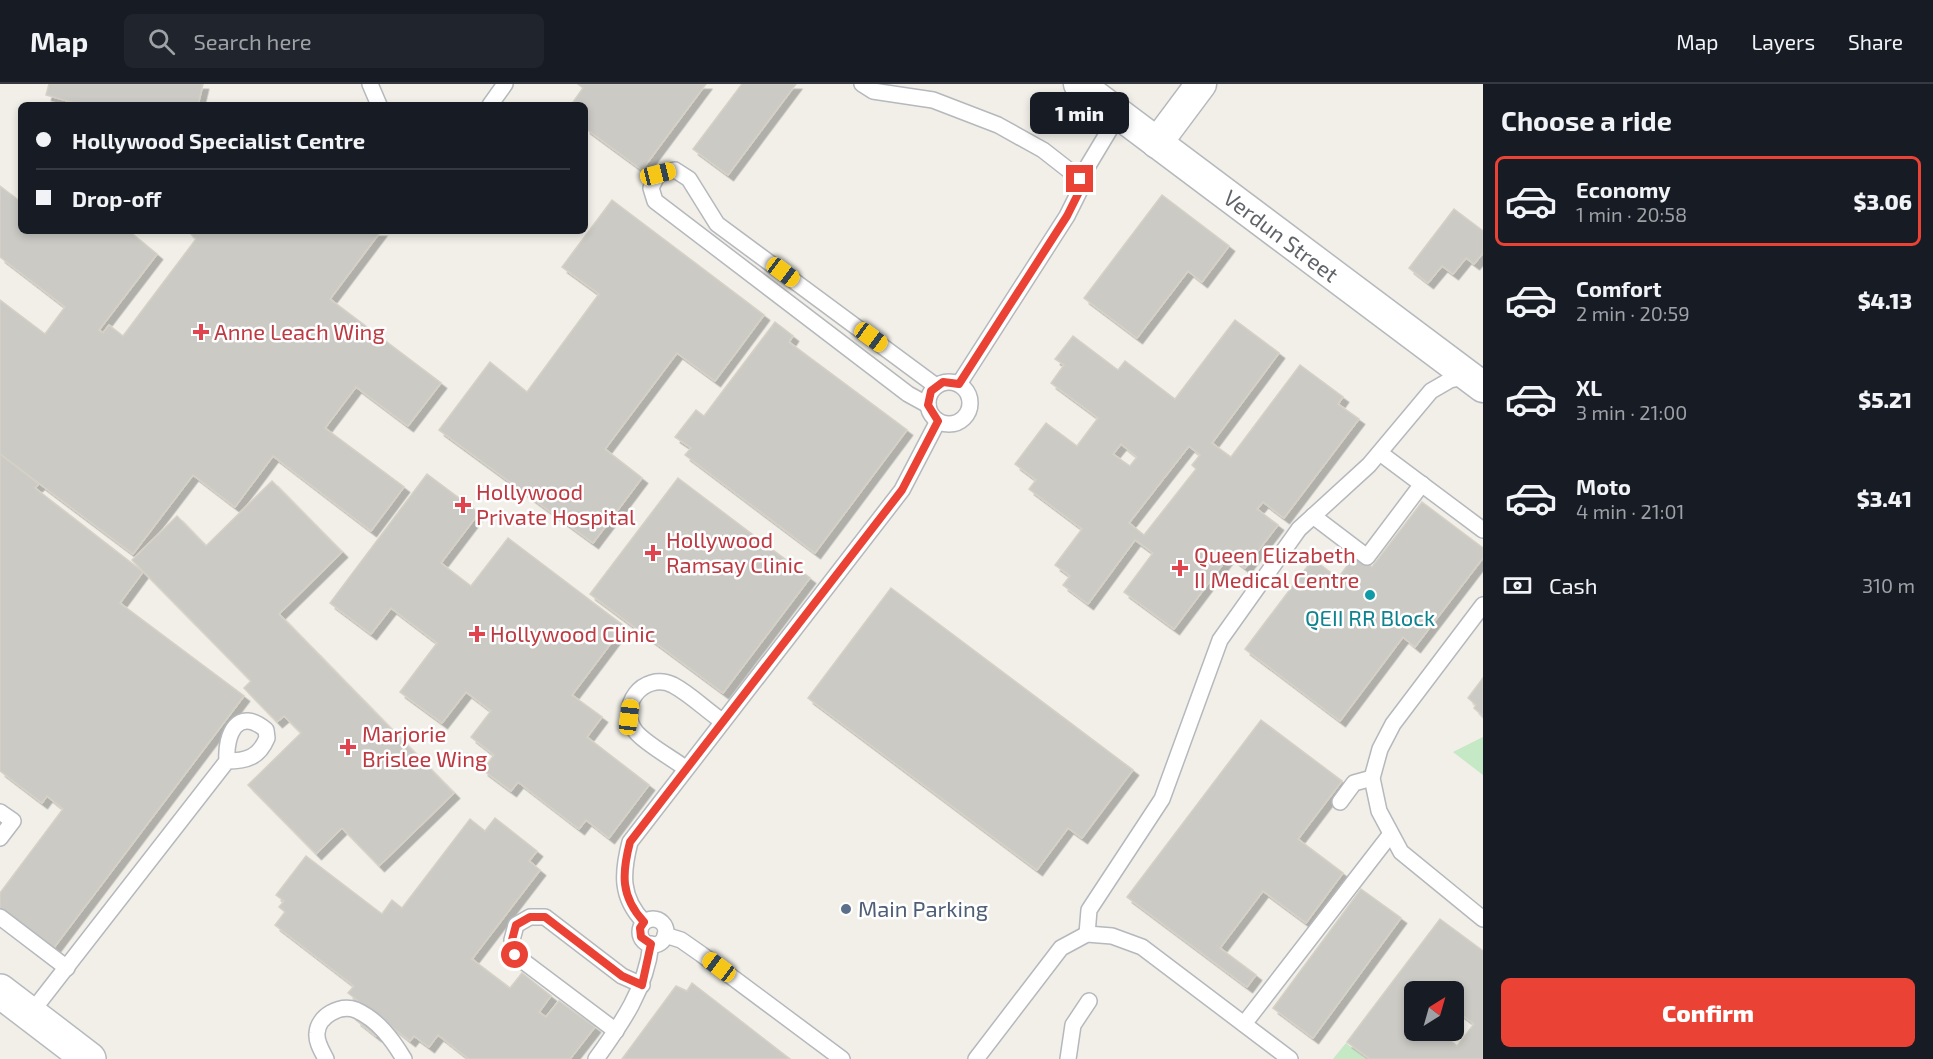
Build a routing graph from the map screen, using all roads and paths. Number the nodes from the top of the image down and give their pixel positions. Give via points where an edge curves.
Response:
1 (370, 84) edge
2 (505, 84) edge
3 (862, 84) edge
4 (1079, 84) edge
5 (1201, 84) edge
6 (378, 102) edge
7 (492, 102) edge
8 (1119, 114) junction
9 (1157, 143) junction
10 (1080, 179) junction
11 (1476, 381) edge
12 (959, 384) junction
13 (936, 386) junction
14 (928, 405) junction
15 (938, 421) junction
16 (1380, 453) junction
17 (1422, 484) junction
18 (1313, 516) junction
19 (1483, 530) edge
20 (1483, 605) edge
21 (722, 721) junction
22 (227, 761) dead end
23 (685, 768) junction
24 (1372, 778) junction
25 (1340, 802) dead end
26 (0, 812) edge
27 (1390, 835) junction
28 (0, 838) edge
29 (0, 917) edge
30 (1483, 919) edge
31 (644, 922) junction
32 (1087, 934) junction
33 (665, 935) junction
34 (651, 944) junction
35 (67, 968) junction
36 (642, 985) junction
37 (0, 992) edge
38 (1089, 1001) dead end
39 (30, 1014) junction
40 (1244, 1024) junction
41 (616, 1031) junction
42 (90, 1059) edge
43 (326, 1059) edge
44 (404, 1059) edge
45 (596, 1059) edge
46 (842, 1059) edge
47 (976, 1059) edge
48 (1068, 1059) edge
49 (1290, 1059) edge

1 - 6 lane
2 - 7 lane
3 - 10 lane via 873,92 933,100 998,125 1043,150
4 - 8 street, Verdun Street
5 - 9 street
8 - 9 street, Verdun Street
8 - 10 lane
9 - 11 street, Verdun Street
10 - 12 lane via 1084,182 1067,216
11 - 16 lane via 1450,380 1431,391
12 - 13 lane
12 - 15 lane via 970,400 968,414 958,423
13 - 14 lane
13 - 14 lane via 717,224 689,178 675,170 658,174 651,188 655,201 908,394
14 - 15 lane
15 - 21 lane via 902,490
16 - 17 lane
16 - 18 lane
17 - 18 lane via 1367,557
17 - 19 lane
18 - 32 lane via 1288,543 1220,640 1162,799 1089,910
20 - 24 lane via 1393,724 1380,749
21 - 23 lane
21 - 23 lane via 672,685 656,682 640,688 631,700 629,717 637,733
22 - 35 lane
23 - 31 lane via 630,842 623,872 625,896
24 - 25 lane via 1354,783
24 - 27 lane via 1379,811
26 - 28 lane via 13,821
27 - 30 lane via 1401,852
27 - 40 lane
29 - 35 lane
31 - 33 lane via 658,920
31 - 34 lane via 641,937
32 - 40 lane via 1112,936 1142,947
32 - 47 lane via 1061,948
33 - 34 lane via 662,941
33 - 46 lane via 681,940 701,954
34 - 36 lane
35 - 39 lane
36 - 41 lane
36 - 41 lane via 622,976 545,917 530,917 516,925 512,940 515,955
37 - 39 main road
38 - 48 lane via 1073,1025
39 - 42 main road
40 - 49 lane
41 - 45 lane
43 - 44 lane via 317,1040 319,1024 330,1013 349,1008 386,1032

